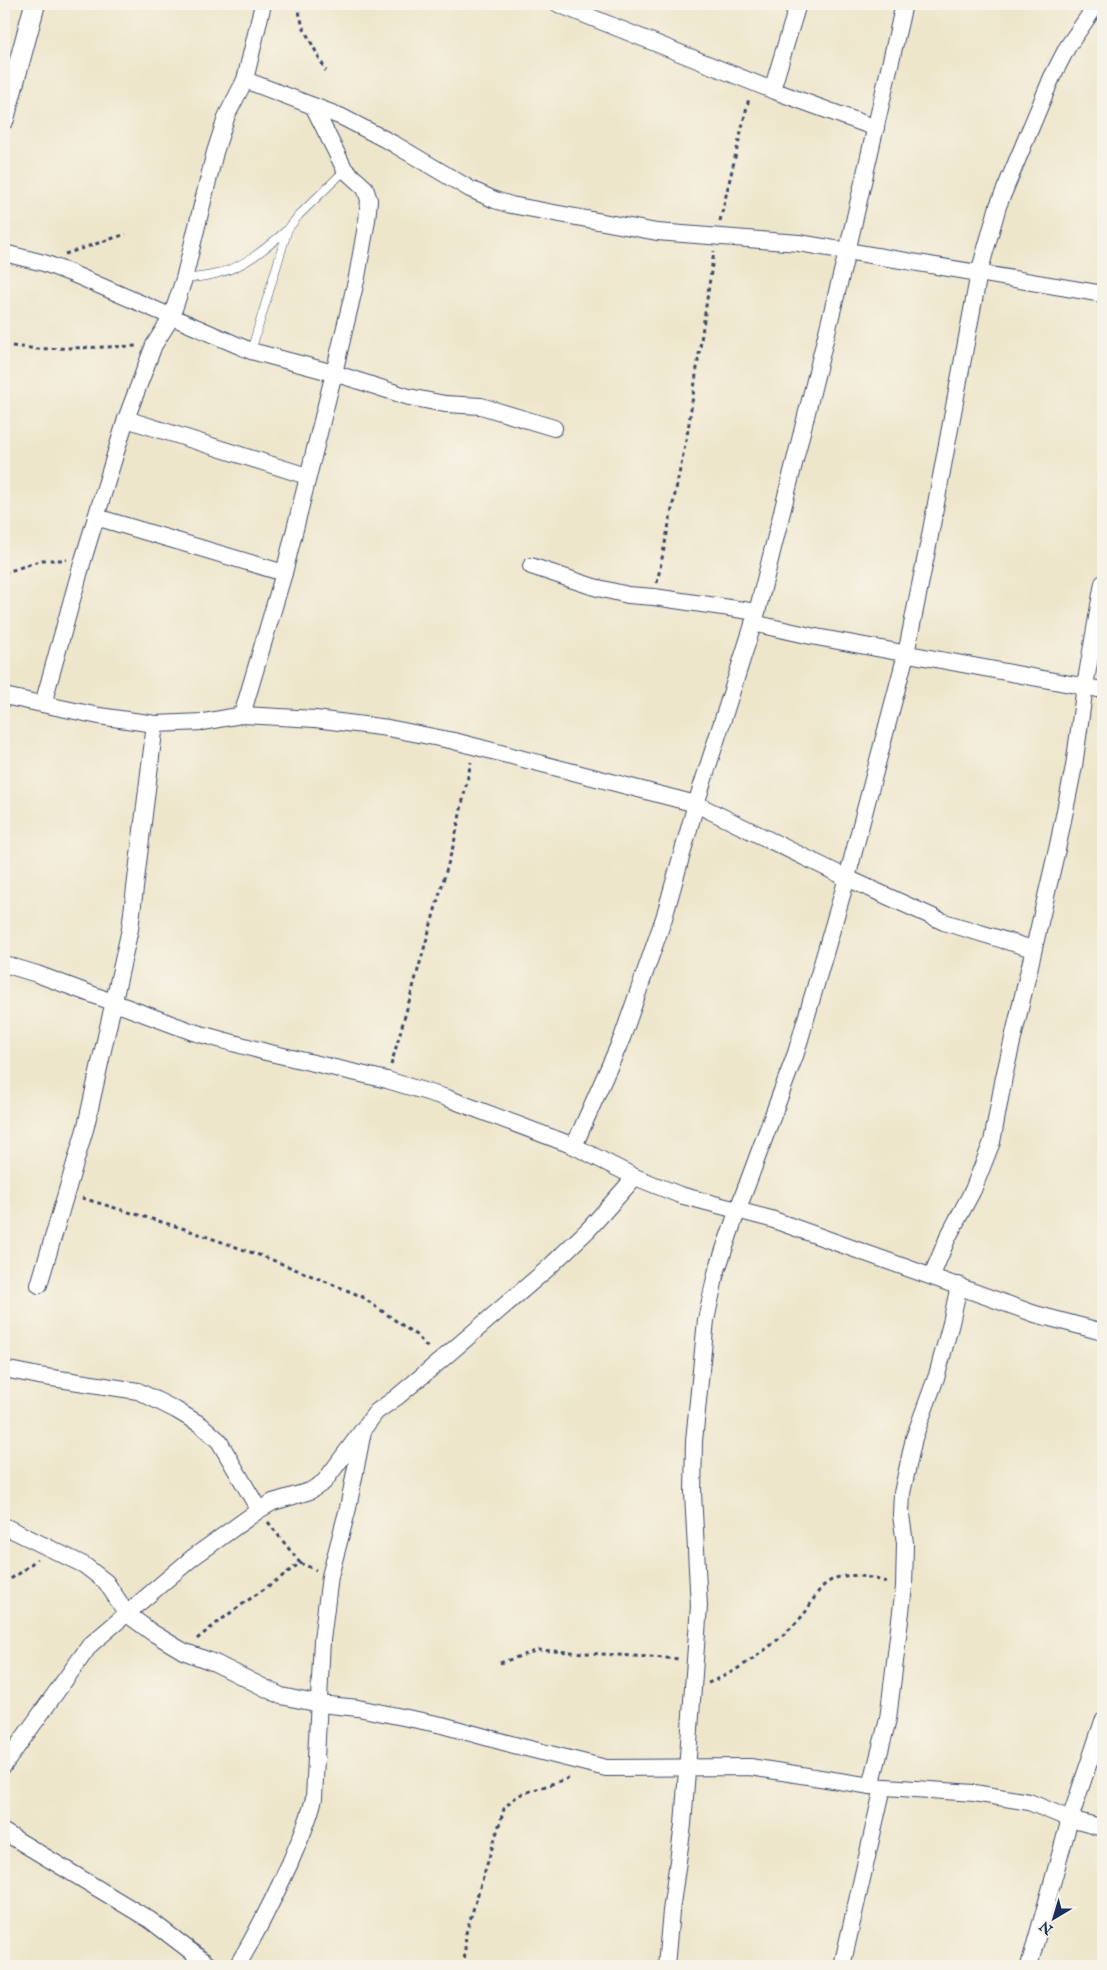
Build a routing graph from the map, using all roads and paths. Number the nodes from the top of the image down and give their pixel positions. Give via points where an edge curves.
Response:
1 (35, 4) edge
2 (263, 4) edge
3 (296, 4) edge
4 (558, 4) edge
5 (798, 4) edge
6 (904, 4) edge
7 (1097, 4) edge
8 (326, 72) dead end
9 (245, 80) junction
10 (753, 83) junction
11 (772, 90) junction
12 (313, 106) junction
13 (4, 119) edge
14 (876, 128) junction
15 (346, 170) junction
16 (288, 229) junction
17 (126, 234) dead end
18 (717, 237) junction
19 (848, 252) junction
20 (4, 253) edge
21 (44, 263) junction
22 (979, 273) junction
23 (184, 279) junction
24 (1103, 294) edge
25 (171, 318) junction
26 (4, 345) edge
27 (154, 345) junction
28 (251, 351) junction
29 (334, 373) junction
30 (126, 419) junction
31 (554, 428) dead end
32 (307, 476) junction
33 (96, 517) junction
34 (83, 560) junction
35 (531, 566) dead end
36 (284, 573) junction
37 (4, 574) edge
38 (1103, 584) edge
39 (654, 597) junction
40 (755, 618) junction
41 (906, 654) junction
42 (1085, 686) junction
43 (1103, 690) edge
44 (4, 696) edge
45 (43, 704) junction
46 (242, 715) junction
47 (156, 724) junction
48 (474, 746) junction
49 (696, 804) junction
50 (848, 878) junction
51 (1033, 949) junction
52 (4, 964) edge
53 (113, 1002) junction
54 (387, 1080) junction
55 (574, 1146) junction
56 (635, 1178) junction
57 (67, 1193) junction
58 (738, 1209) junction
59 (932, 1275) junction
60 (39, 1285) dead end
61 (958, 1285) junction
62 (1103, 1332) edge
63 (440, 1361) junction
64 (4, 1369) edge
65 (364, 1426) junction
66 (259, 1510) junction
67 (4, 1526) edge
68 (50, 1547) junction
69 (300, 1563) junction
70 (330, 1576) junction
71 (4, 1583) edge
72 (904, 1587) junction
73 (127, 1614) junction
74 (183, 1651) junction
75 (695, 1660) junction
76 (500, 1664) dead end
77 (693, 1689) junction
78 (320, 1704) junction
79 (1103, 1721) edge
80 (4, 1765) edge
81 (688, 1766) junction
82 (576, 1776) dead end
83 (877, 1786) junction
84 (1070, 1819) junction
85 (1103, 1828) edge
86 (4, 1832) edge
87 (210, 1966) edge
88 (237, 1966) edge
89 (464, 1966) edge
90 (666, 1966) edge
91 (842, 1966) edge
92 (1029, 1966) edge

1 - 13 street
2 - 9 street
3 - 8 path via 303,27
4 - 10 street
5 - 11 street
6 - 14 street
7 - 22 street via 1068,46 1052,77 998,206
9 - 12 street
9 - 23 street via 227,115 215,152
10 - 11 street
10 - 18 path
11 - 14 street
12 - 15 street
12 - 18 street via 365,129 495,200 657,232
14 - 19 street
15 - 16 lane
15 - 29 street via 366,188 369,200 357,277
16 - 23 lane via 264,250 238,266 218,274
16 - 28 lane
17 - 21 path
18 - 19 street via 799,243
18 - 39 path via 688,430
19 - 22 street
19 - 40 street
20 - 21 street
21 - 25 street via 115,291
22 - 24 street
22 - 41 street
23 - 25 street
25 - 27 street
25 - 28 street
26 - 27 path via 38,349
27 - 30 street
28 - 29 street
29 - 31 street via 409,397 481,406
29 - 32 street
30 - 32 street
30 - 33 street
32 - 36 street
33 - 34 street
33 - 36 street
34 - 37 path via 42,560
34 - 45 street
35 - 39 street via 594,587
36 - 46 street
38 - 42 street
39 - 40 street
40 - 41 street
40 - 49 street
41 - 42 street
41 - 50 street
42 - 43 street
42 - 51 street via 1074,766
44 - 45 street
45 - 47 street
46 - 47 street via 203,722
46 - 48 street via 388,728
47 - 53 street via 130,929
48 - 49 street
48 - 54 path via 454,843
49 - 50 street
49 - 55 street via 664,918 622,1038
50 - 51 street via 944,922
50 - 58 street via 796,1053
51 - 59 street via 992,1142
52 - 53 street
53 - 54 street via 193,1032
53 - 57 street via 86,1126
54 - 55 street via 447,1098
55 - 56 street
56 - 58 street via 680,1195
56 - 63 street via 546,1270
57 - 60 street
57 - 63 path via 185,1229 361,1296 416,1335
58 - 59 street
58 - 75 street via 716,1273 706,1320 694,1441 698,1606
59 - 61 street
61 - 62 street via 1035,1314
61 - 72 street via 937,1375 914,1438 902,1493
63 - 65 street via 376,1412
64 - 66 street via 138,1391 176,1410 219,1441
65 - 66 street via 324,1482 310,1491 273,1502
65 - 70 street via 348,1508
66 - 69 path
66 - 73 street via 192,1558
67 - 68 street
68 - 71 path
68 - 73 street via 84,1565 106,1582
69 - 70 path
69 - 74 path via 245,1601
70 - 78 street via 322,1640
72 - 77 path via 866,1576 830,1581 813,1598 806,1612 768,1647 719,1679
72 - 83 street
73 - 74 street
73 - 80 street via 90,1646
74 - 78 street via 281,1696
75 - 76 path via 538,1650
75 - 77 street
77 - 81 street
78 - 81 street via 358,1708 442,1725 606,1768
78 - 88 street via 310,1818 275,1896
79 - 84 street
81 - 83 street via 750,1766
81 - 90 street
82 - 89 path via 519,1795 504,1809 466,1933
83 - 84 street via 974,1793 1028,1802
83 - 91 street
84 - 85 street
84 - 92 street
86 - 87 street via 150,1920

